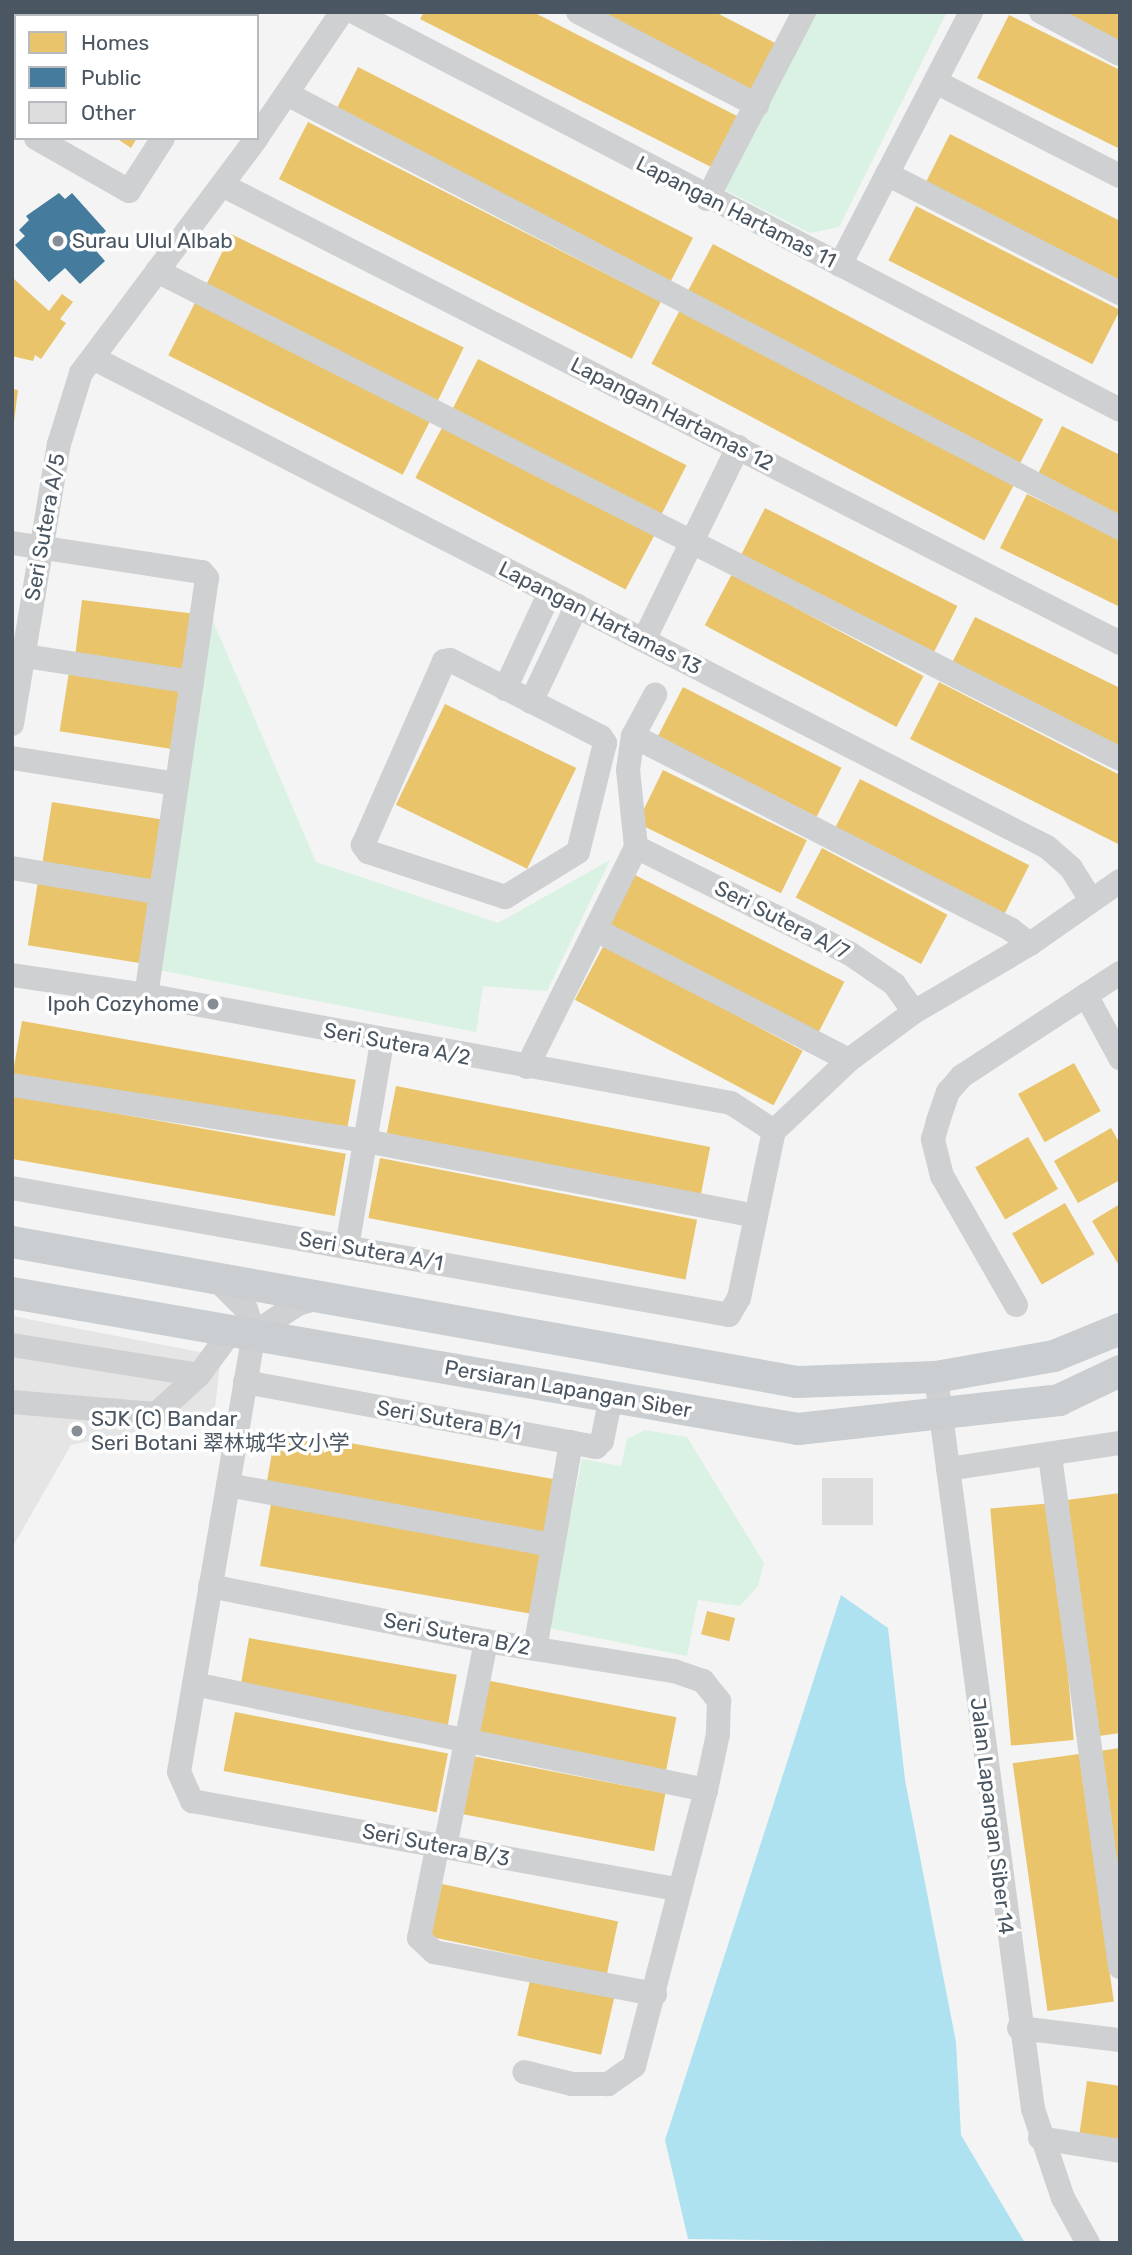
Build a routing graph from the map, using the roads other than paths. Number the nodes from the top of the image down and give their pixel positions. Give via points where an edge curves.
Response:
1 (342, 12) edge
2 (354, 12) edge
3 (579, 12) edge
4 (971, 12) edge
5 (1041, 12) edge
6 (802, 13) edge
7 (1120, 54) edge
8 (936, 82) junction
9 (287, 93) junction
10 (757, 105) junction
11 (259, 135) edge
12 (42, 140) edge
13 (162, 140) edge
14 (256, 140) edge
15 (887, 174) junction
16 (1120, 176) edge
17 (224, 186) junction
18 (707, 199) junction
19 (840, 265) junction
20 (157, 271) junction
21 (1120, 293) edge
22 (87, 366) junction
23 (1120, 410) edge
24 (738, 447) junction
25 (1120, 528) edge
26 (692, 540) junction
27 (12, 543) edge
28 (41, 548) junction
29 (550, 592) junction
30 (577, 605) junction
31 (643, 640) junction
32 (1120, 643) edge
33 (18, 655) edge
34 (192, 682) junction
35 (505, 689) junction
36 (655, 695) dead end
37 (531, 702) junction
38 (12, 724) edge
39 (633, 736) junction
40 (12, 758) edge
41 (1120, 759) edge
42 (176, 784) junction
43 (636, 846) junction
44 (12, 868) edge
45 (1120, 881) edge
46 (161, 893) junction
47 (1090, 898) junction
48 (596, 930) junction
49 (1030, 944) junction
50 (1120, 973) edge
51 (12, 975) edge
52 (146, 995) junction
53 (1086, 995) junction
54 (914, 1012) junction
55 (382, 1042) junction
56 (1120, 1058) edge
57 (849, 1060) junction
58 (527, 1067) junction
59 (12, 1085) edge
60 (774, 1130) junction
61 (366, 1140) junction
62 (12, 1188) edge
63 (756, 1216) junction
64 (12, 1242) edge
65 (347, 1247) junction
66 (214, 1277) junction
67 (12, 1293) edge
68 (325, 1296) junction
69 (1016, 1305) dead end
70 (1120, 1329) edge
71 (243, 1332) junction
72 (12, 1345) edge
73 (1120, 1370) edge
74 (199, 1375) junction
75 (936, 1377) junction
76 (246, 1382) junction
77 (611, 1397) junction
78 (12, 1402) edge
79 (941, 1416) junction
80 (571, 1442) junction
81 (1120, 1443) edge
82 (1050, 1456) junction
83 (948, 1469) junction
84 (228, 1485) junction
85 (553, 1545) junction
86 (210, 1587) junction
87 (486, 1641) junction
88 (535, 1649) junction
89 (194, 1684) junction
90 (467, 1741) junction
91 (706, 1790) junction
92 (441, 1846) junction
93 (680, 1890) junction
94 (1120, 1966) edge
95 (655, 1994) junction
96 (1019, 2028) junction
97 (1120, 2040) edge
98 (524, 2072) dead end
99 (1040, 2138) junction
100 (1120, 2151) edge
101 (1088, 2243) edge

1 - 9 street, Seri Sutera A/5
2 - 18 street, Lapangan Hartamas 11
3 - 10 street
4 - 8 street
5 - 7 street
6 - 10 street
8 - 15 street
8 - 16 street
9 - 11 street, Seri Sutera A/5
9 - 25 street
10 - 18 street
12 - 13 street via 129,191
14 - 17 street, Seri Sutera A/5
15 - 19 street
15 - 21 street
17 - 20 street, Seri Sutera A/5
17 - 24 street, Lapangan Hartamas 12
18 - 19 street, Lapangan Hartamas 11
19 - 23 street, Lapangan Hartamas 11
20 - 22 street, Seri Sutera A/5
20 - 26 street
22 - 28 street, Seri Sutera A/5 via 59,444
22 - 29 street, Lapangan Hartamas 13
24 - 26 street
24 - 32 street, Lapangan Hartamas 12
26 - 31 street
26 - 41 street
27 - 28 street
28 - 33 street, Seri Sutera A/5
28 - 34 street via 202,572 208,587
29 - 30 street, Lapangan Hartamas 13
29 - 35 street
30 - 31 street, Lapangan Hartamas 13
30 - 37 street
31 - 47 street, Lapangan Hartamas 13 via 1047,847 1071,868
33 - 34 street
33 - 38 street, Seri Sutera A/5
34 - 42 street
35 - 37 street
35 - 37 street via 444,661 363,845 368,852 505,897 578,852 605,743
36 - 39 street
39 - 43 street via 628,770
39 - 49 street via 1010,929
40 - 42 street
42 - 46 street
43 - 48 street
43 - 54 street, Seri Sutera A/7 via 849,953 894,984
44 - 46 street
45 - 47 street
46 - 52 street
47 - 49 street
48 - 57 street
48 - 58 street
49 - 54 street
50 - 53 street
51 - 52 street, Seri Sutera A/2
52 - 55 street, Seri Sutera A/2
53 - 56 street
53 - 69 street via 962,1076 948,1092 933,1139 942,1176
54 - 57 street
55 - 58 street, Seri Sutera A/2
55 - 61 street
57 - 60 street
58 - 60 street, Seri Sutera A/2 via 731,1103
59 - 61 street
60 - 63 street
61 - 63 street
61 - 65 street
62 - 65 street, Seri Sutera A/1
63 - 65 street, Seri Sutera A/1 via 739,1298 729,1315
64 - 66 main road
66 - 68 main road
66 - 71 street via 246,1309
67 - 71 main road, Persiaran Lapangan Siber
68 - 71 street via 298,1304
68 - 75 main road via 797,1382
70 - 75 main road via 1055,1356
71 - 74 street
71 - 76 street
71 - 77 main road, Persiaran Lapangan Siber
72 - 74 street
73 - 79 main road, Persiaran Lapangan Siber via 1059,1400
74 - 78 street via 156,1414
75 - 79 street, Jalan Lapangan Siber 14
76 - 80 street, Seri Sutera B/1
76 - 84 street
77 - 79 main road, Persiaran Lapangan Siber via 798,1429
77 - 80 street, Seri Sutera B/1 via 602,1441 596,1447
79 - 83 street, Jalan Lapangan Siber 14
80 - 85 street
81 - 82 street
82 - 83 street
82 - 94 street
83 - 96 street, Jalan Lapangan Siber 14
84 - 85 street
84 - 86 street
85 - 88 street
86 - 87 street, Seri Sutera B/2
86 - 89 street
87 - 88 street, Seri Sutera B/2
87 - 90 street
88 - 91 street, Seri Sutera B/2 via 674,1671 703,1681 719,1701 718,1734
89 - 90 street
89 - 92 street, Seri Sutera B/3 via 179,1772 192,1801
90 - 91 street
90 - 92 street
91 - 93 street
92 - 93 street, Seri Sutera B/3
92 - 95 street via 419,1938 434,1952
93 - 95 street
95 - 98 street via 634,2066 608,2084 572,2084
96 - 97 street
96 - 99 street, Jalan Lapangan Siber 14
99 - 100 street
99 - 101 street, Jalan Lapangan Siber 14 via 1063,2198

